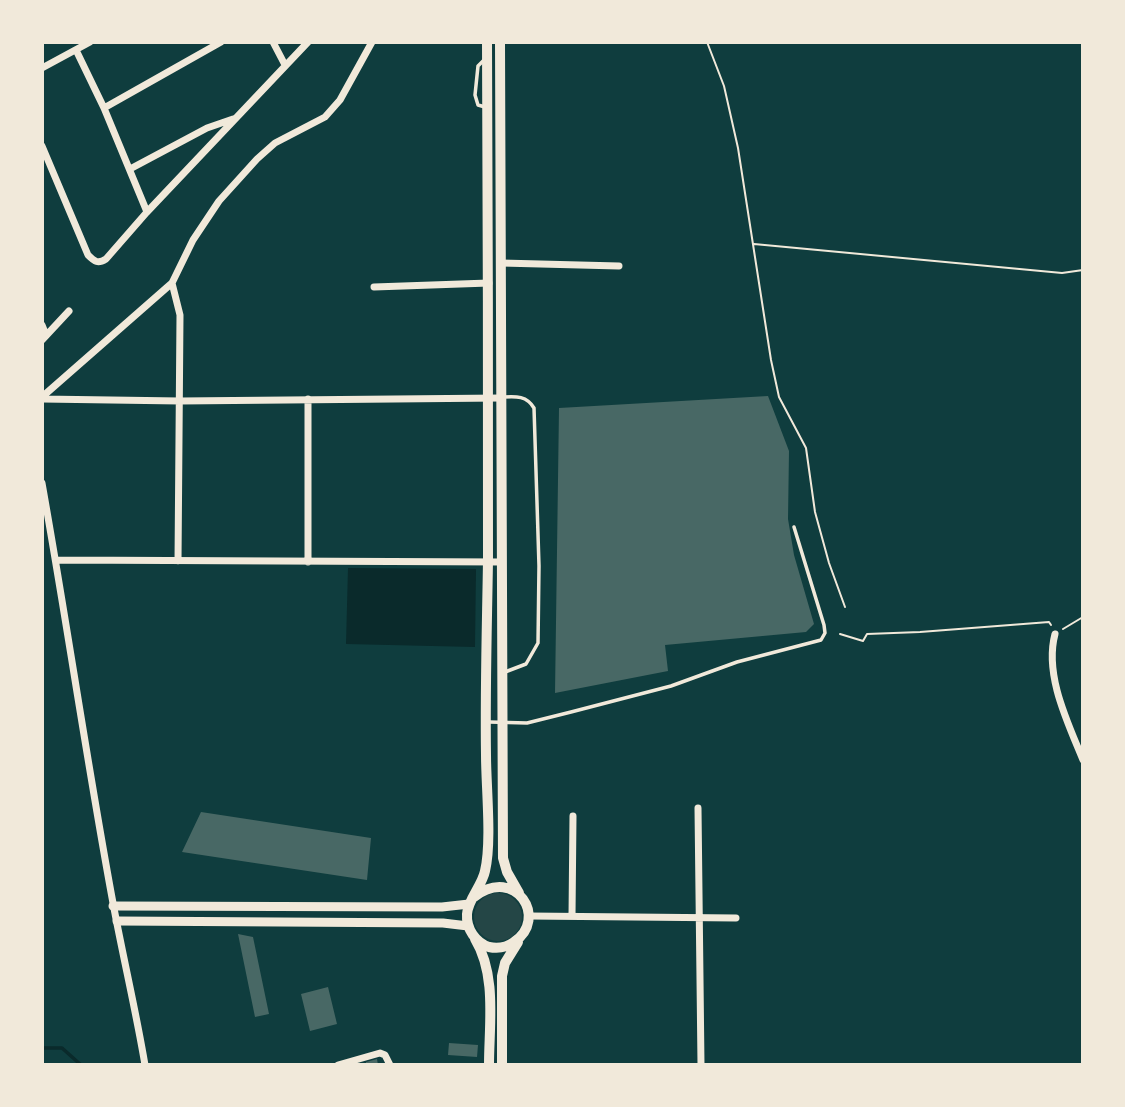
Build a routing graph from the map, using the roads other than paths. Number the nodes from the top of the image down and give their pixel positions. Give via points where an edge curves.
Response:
1 (90, 42) edge
2 (220, 42) edge
3 (273, 42) edge
4 (308, 42) edge
5 (372, 42) edge
6 (487, 42) edge
7 (500, 42) edge
8 (76, 50) junction
9 (285, 65) junction
10 (42, 68) edge
11 (104, 108) junction
12 (233, 119) junction
13 (42, 146) edge
14 (130, 169) junction
15 (147, 212) junction
16 (501, 263) junction
17 (619, 266) dead end
18 (489, 282) junction
19 (172, 283) junction
20 (374, 286) dead end
21 (69, 311) dead end
22 (42, 325) edge
23 (44, 338) edge
24 (488, 397) junction
25 (42, 398) edge
26 (501, 398) junction
27 (308, 399) junction
28 (180, 401) junction
29 (42, 483) edge
30 (793, 527) dead end
31 (57, 560) junction
32 (178, 561) junction
33 (307, 562) junction
34 (502, 562) junction
35 (488, 563) junction
36 (1055, 634) road end
37 (503, 673) junction
38 (485, 722) junction
39 (503, 723) junction
40 (1083, 760) edge
41 (698, 808) dead end
42 (572, 816) dead end
43 (521, 896) junction
44 (472, 900) junction
45 (113, 906) junction
46 (529, 916) junction
47 (572, 916) junction
48 (736, 918) dead end
49 (698, 919) junction
50 (117, 921) junction
51 (470, 930) junction
52 (520, 938) junction
53 (145, 1065) edge
54 (338, 1065) edge
55 (390, 1065) edge
56 (489, 1065) edge
57 (502, 1065) edge
58 (701, 1065) edge

1 - 8 street
2 - 11 street
3 - 9 street
4 - 9 street
5 - 19 street via 340,100 325,117 275,143 219,201
6 - 18 highway
7 - 16 highway
8 - 10 street
8 - 11 street
9 - 12 street
11 - 14 street
12 - 14 street via 206,128
12 - 15 street
13 - 15 street via 95,262 106,260
14 - 15 street
16 - 17 street
16 - 26 highway
18 - 20 street
18 - 24 highway
19 - 25 street
19 - 28 street via 180,315
21 - 23 street
22 - 23 street
24 - 26 street
24 - 27 street
24 - 35 highway
25 - 28 street
26 - 34 highway
26 - 37 lane via 523,398 534,408 539,566 538,643 526,664
27 - 28 street
27 - 33 street
28 - 32 street
29 - 31 street
30 - 39 lane via 824,625 821,640 737,662 671,687 527,723
31 - 32 street
31 - 45 street
32 - 33 street
33 - 35 street
34 - 35 street
34 - 37 highway
35 - 38 highway
36 - 40 street via 1056,681
37 - 39 highway
38 - 39 lane
38 - 44 highway via 487,859
39 - 43 highway via 503,858
41 - 49 street
42 - 47 street
43 - 44 highway via 498,886 485,889
43 - 46 highway
44 - 45 street via 442,907
44 - 51 highway via 467,915
45 - 50 street
46 - 47 street
46 - 52 highway
47 - 49 street
48 - 49 street
49 - 58 street
50 - 51 street via 443,923
50 - 53 street
51 - 52 highway via 490,947 501,948
51 - 56 highway via 489,977
52 - 57 highway via 502,976
54 - 55 street via 380,1053

